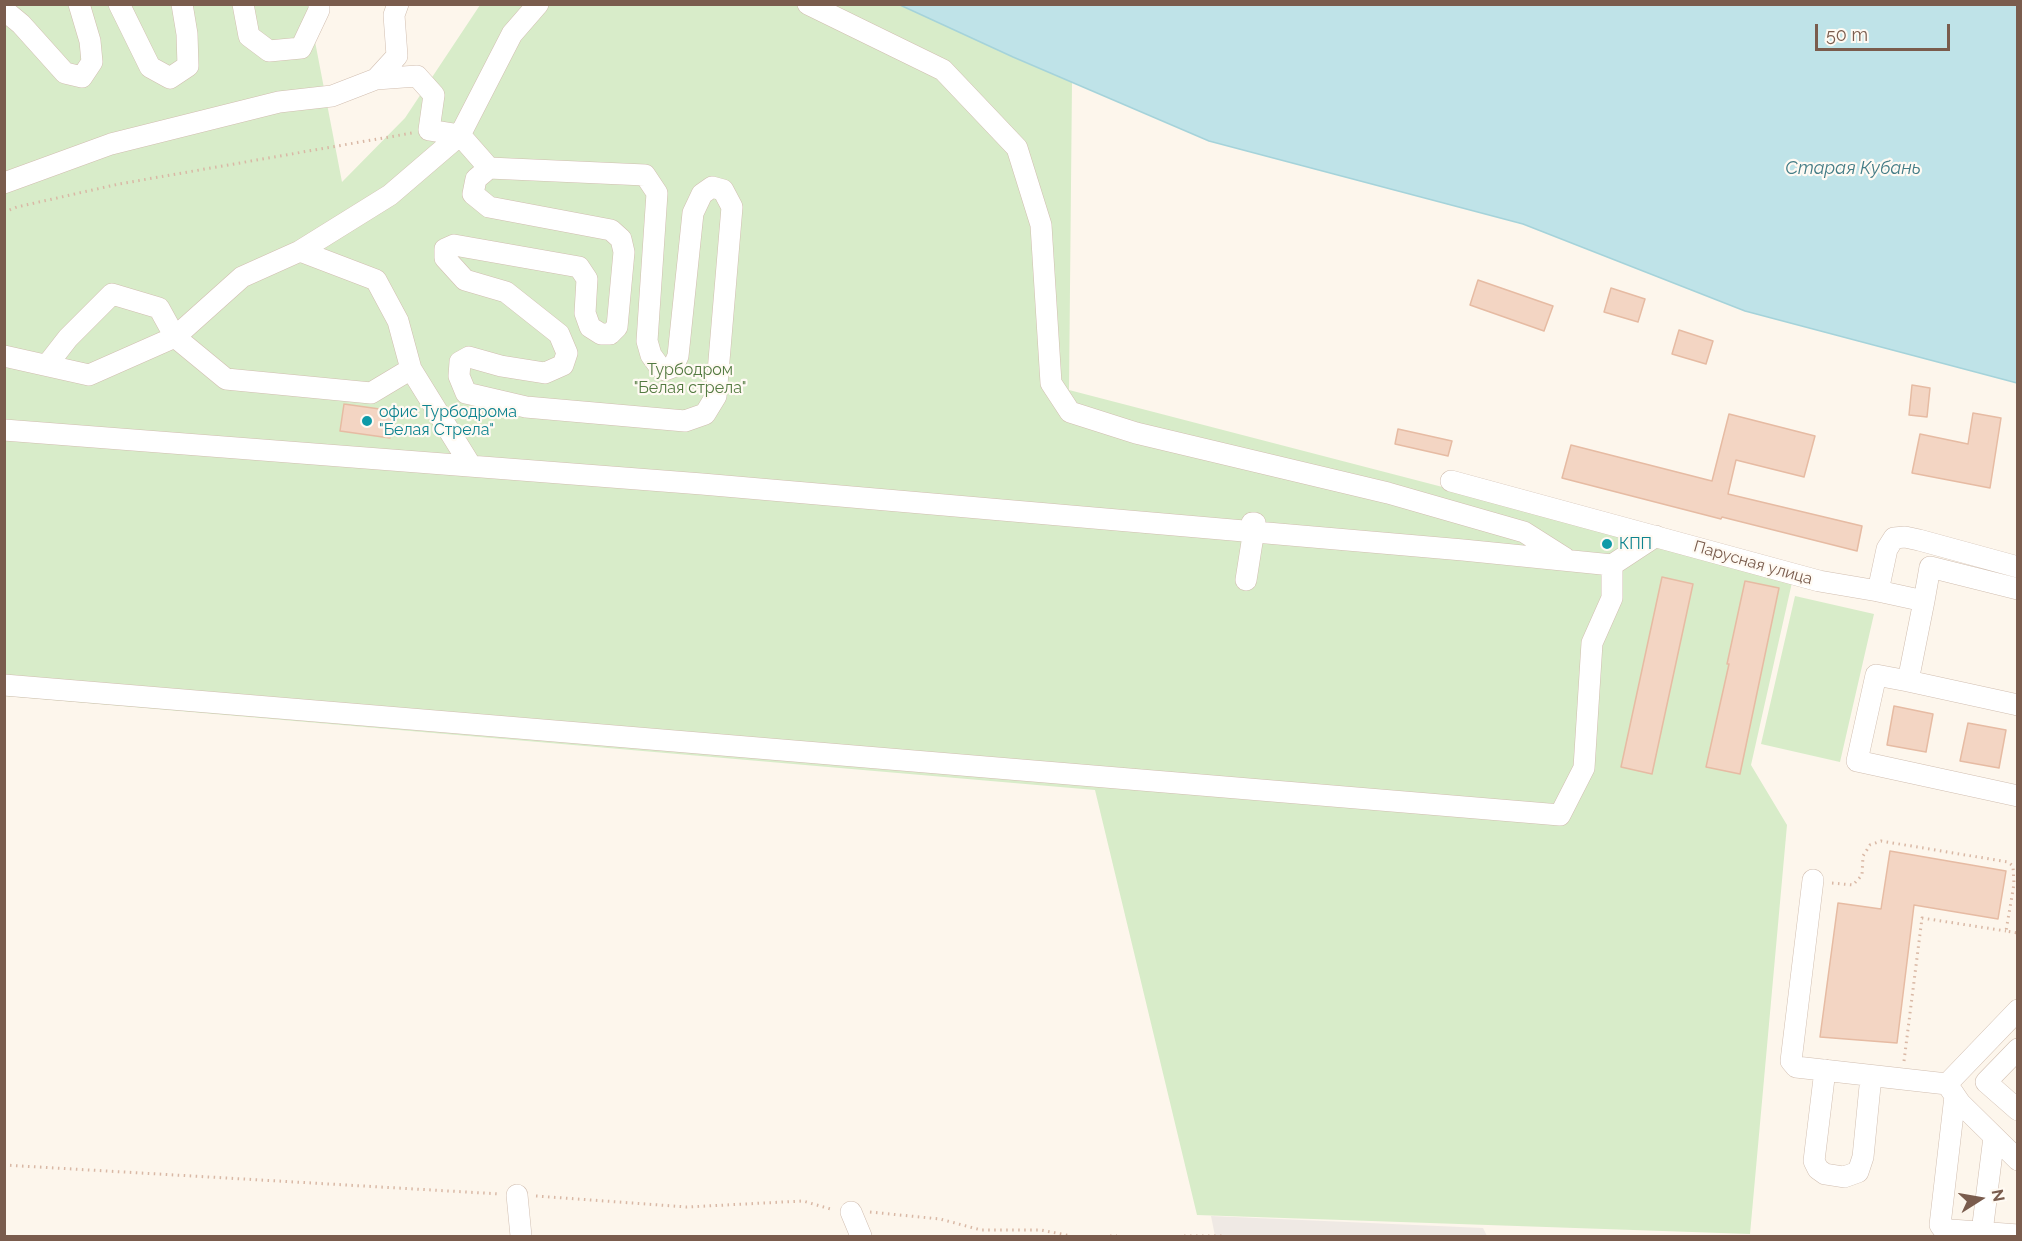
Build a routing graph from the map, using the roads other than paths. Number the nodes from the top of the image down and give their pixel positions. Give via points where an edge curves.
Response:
1 (79, 4) edge
2 (119, 4) edge
3 (182, 4) edge
4 (243, 4) edge
5 (319, 4) edge
6 (398, 4) edge
7 (538, 4) edge
8 (808, 4) edge
9 (4, 10) edge
10 (376, 79) junction
11 (460, 135) junction
12 (489, 168) junction
13 (4, 183) edge
14 (300, 251) junction
15 (176, 337) junction
16 (4, 356) edge
17 (46, 365) junction
18 (411, 369) junction
19 (4, 430) edge
20 (471, 466) junction
21 (1451, 481) dead end
22 (1253, 532) junction
23 (1656, 536) junction
24 (1568, 560) junction
25 (1612, 565) junction
26 (2018, 567) edge
27 (1246, 580) dead end
28 (2018, 589) edge
29 (1878, 591) junction
30 (1924, 601) junction
31 (1908, 681) junction
32 (4, 685) edge
33 (2018, 705) edge
34 (2018, 796) edge
35 (1813, 880) road end
36 (2018, 1011) edge
37 (2018, 1049) edge
38 (1825, 1071) junction
39 (1871, 1076) junction
40 (1951, 1090) junction
41 (2018, 1110) edge
42 (1994, 1137) junction
43 (2018, 1160) edge
44 (517, 1195) road end
45 (851, 1212) road end
46 (1982, 1232) junction
47 (2018, 1235) edge
48 (521, 1236) edge
49 (861, 1236) edge

1 - 9 street via 92,62 82,77 65,73
2 - 3 street via 150,67 170,78 188,66
4 - 5 street via 249,36 269,51 301,48
6 - 10 street via 394,15 397,56
7 - 11 street via 512,34
8 - 24 street via 943,70 1017,148 1041,225 1052,383 1070,412 1136,433 1388,493 1524,532
10 - 11 street via 417,76 434,95 429,130
10 - 13 street via 332,96 279,102 111,144
11 - 12 street
11 - 14 street via 390,195
12 - 12 street via 476,179 473,194 489,207 611,230 621,239 624,252 617,327 610,334 590,327 585,313 587,279 579,267 454,244 445,249 445,258 465,280 506,292 559,334 567,353 563,365 545,373 469,357 460,362 459,376 466,393 537,408 685,421 705,414 716,396 732,207 723,189 712,187 702,194 693,213 678,356 674,366 665,370 651,355 647,342 657,193 645,175
14 - 15 street via 242,277
14 - 18 street via 376,280 398,321
15 - 17 street via 89,375
15 - 17 street via 159,308 112,294
15 - 18 street via 226,379 371,393
16 - 17 street
18 - 20 street
19 - 20 street
20 - 22 street
21 - 23 street, Парусная улица
22 - 24 street
22 - 27 street
23 - 25 street
23 - 29 street, Парусная улица via 1819,581
24 - 25 street
25 - 32 street via 1612,598 1592,644 1584,768 1560,815
26 - 29 street via 1905,537 1894,538 1887,549
28 - 30 street via 1930,567
29 - 30 street, Парусная улица
30 - 31 street
31 - 33 street
31 - 34 street via 1876,675 1857,761
35 - 38 street via 1791,1061 1796,1067
36 - 40 street
37 - 41 street via 1986,1082
38 - 39 street
38 - 39 street via 1814,1161 1826,1174 1844,1177 1858,1172 1863,1157
39 - 40 street
40 - 42 street
40 - 46 street via 1940,1225 1951,1230
42 - 43 street
42 - 46 street
44 - 48 street
45 - 49 street
46 - 47 street

